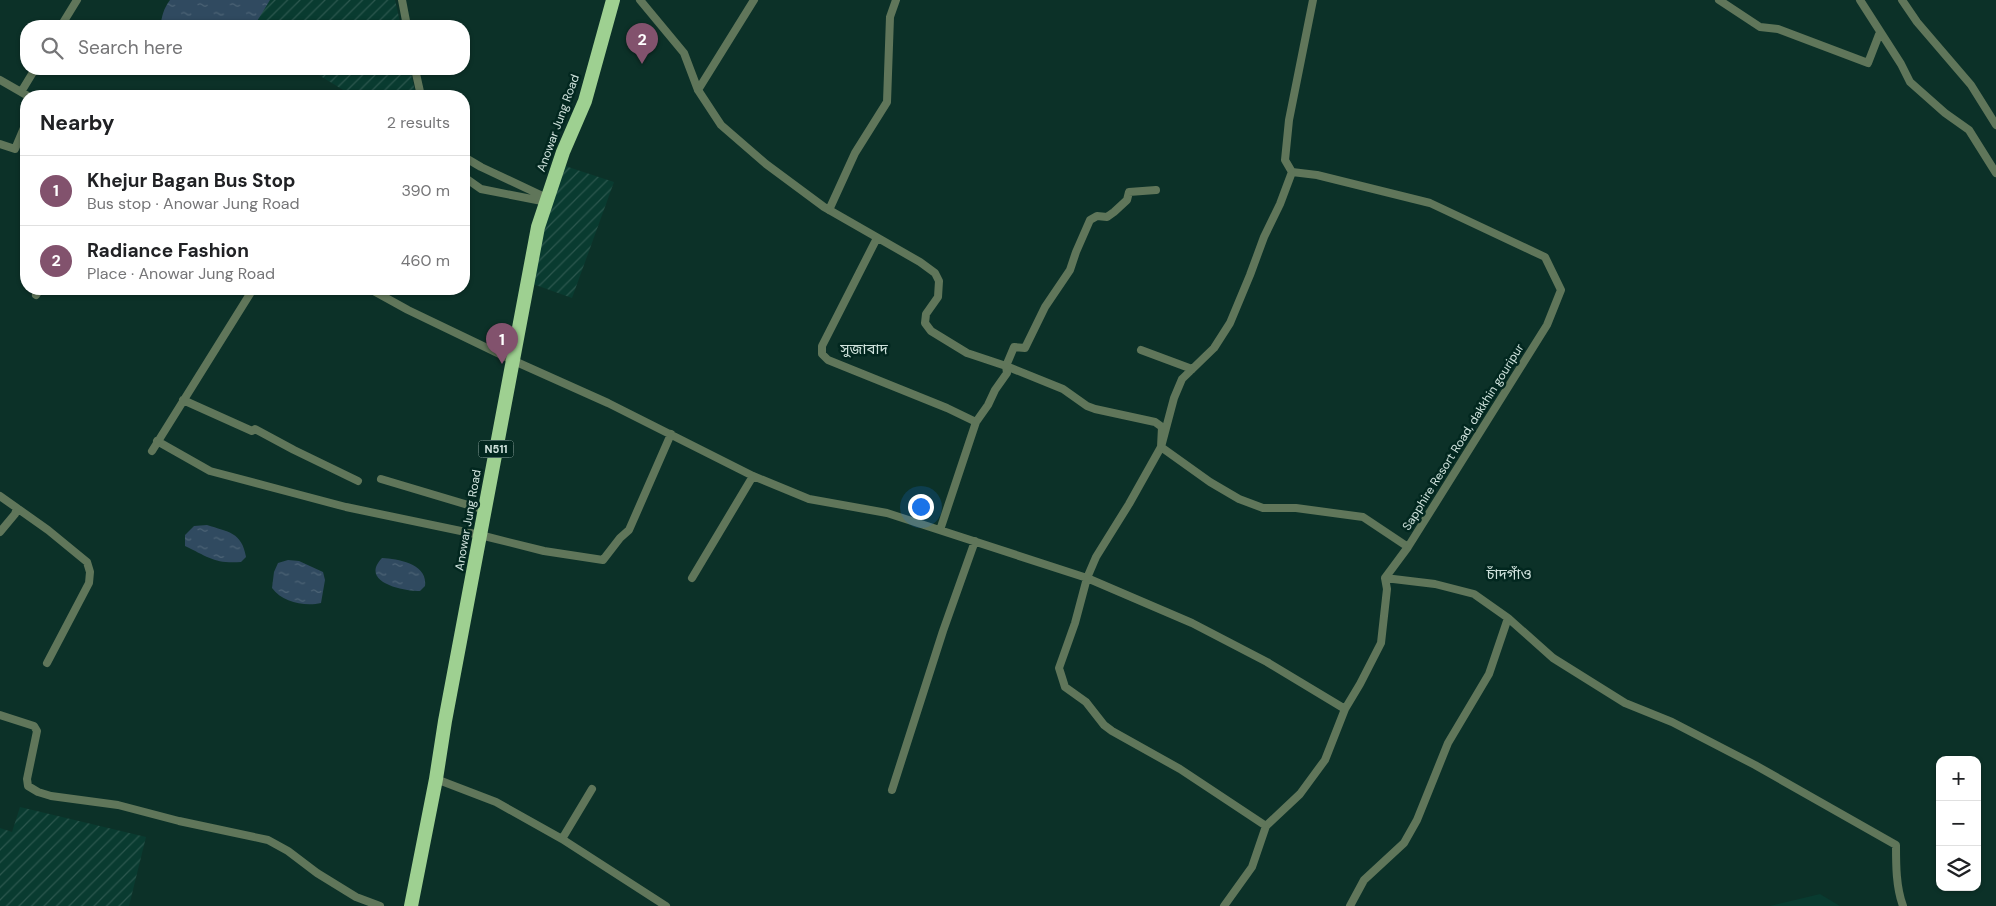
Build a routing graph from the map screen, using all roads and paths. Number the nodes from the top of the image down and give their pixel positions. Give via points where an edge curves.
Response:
1 (77, 0) edge
2 (402, 0) edge
3 (613, 0) edge
4 (640, 0) edge
5 (754, 0) edge
6 (896, 0) edge
7 (1313, 0) edge
8 (1719, 0) edge
9 (1860, 0) edge
10 (1902, 0) edge
11 (1727, 2) edge
12 (65, 20) edge
13 (406, 20) edge
14 (1880, 32) junction
15 (33, 75) edge
16 (416, 75) edge
17 (0, 80) edge
18 (26, 90) edge
19 (420, 90) edge
20 (698, 90) junction
21 (20, 92) edge
22 (1996, 125) edge
23 (20, 137) edge
24 (0, 144) edge
25 (470, 161) edge
26 (1292, 172) junction
27 (1996, 173) edge
28 (470, 181) edge
29 (1156, 190) dead end
30 (547, 200) junction
31 (829, 210) junction
32 (877, 238) junction
33 (249, 295) edge
34 (381, 295) edge
35 (1141, 350) dead end
36 (512, 360) junction
37 (1006, 366) junction
38 (1192, 370) junction
39 (183, 400) junction
40 (976, 422) junction
41 (672, 434) junction
42 (158, 441) junction
43 (1161, 446) junction
44 (152, 451) dead end
45 (753, 476) junction
46 (381, 479) dead end
47 (358, 481) dead end
48 (0, 496) edge
49 (17, 508) junction
50 (484, 510) junction
51 (940, 530) junction
52 (0, 532) edge
53 (480, 535) junction
54 (975, 541) junction
55 (1408, 547) junction
56 (692, 578) dead end
57 (1087, 578) junction
58 (1385, 578) junction
59 (1508, 618) junction
60 (47, 663) dead end
61 (1345, 709) junction
62 (0, 715) edge
63 (436, 780) junction
64 (592, 789) dead end
65 (892, 790) dead end
66 (1266, 826) junction
67 (562, 839) junction
68 (380, 906) edge
69 (411, 906) edge
70 (666, 906) edge
71 (1224, 906) edge
72 (1350, 906) edge
73 (1903, 906) edge

1 - 12 street
2 - 13 street
3 - 30 highway, Anowar Jung Road / N511 via 585,101 562,152
4 - 20 street via 684,53
5 - 20 street
6 - 31 street via 890,17 886,102 855,153
7 - 26 street via 1284,160
8 - 11 street
9 - 14 street
10 - 22 street via 1971,85
11 - 14 street via 1760,26 1778,29 1868,63
14 - 27 street via 1910,82 1969,130
15 - 18 street
16 - 19 street
17 - 21 street
20 - 31 street via 720,124 766,164
23 - 24 street via 15,149
25 - 30 street
26 - 38 street via 1230,323 1214,348
26 - 55 street, Sapphire Resort Road, dakkhin gouripur via 1317,175 1430,203 1545,257 1561,290 1547,325
28 - 30 street via 481,189
29 - 37 street via 1129,192 1127,200 1114,212 1090,220 1070,270 1045,307 1025,348 1014,347
30 - 36 highway, Anowar Jung Road / N511 via 538,228
31 - 32 street
32 - 37 street via 935,273 939,282 938,297 926,314 925,323 931,331 967,354
32 - 40 street via 822,346 824,357
33 - 39 street
34 - 36 street
35 - 38 street
36 - 41 street
36 - 50 highway, Anowar Jung Road / N511
37 - 40 street via 1007,373
37 - 43 street via 1063,389 1087,406 1155,422 1162,427
38 - 43 street via 1182,379 1174,398
39 - 42 street
39 - 47 street via 252,431 255,429
40 - 51 street
41 - 45 street
41 - 53 street via 629,530 604,560 544,551
42 - 44 street
42 - 53 street via 210,471 346,507
43 - 55 street via 1239,500 1263,508 1296,508 1363,517
43 - 57 street
45 - 51 street via 809,500 887,513
45 - 56 street
46 - 50 street
48 - 49 street
49 - 52 street
49 - 60 street via 87,562 90,572 89,583
50 - 53 highway, Anowar Jung Road / N511
51 - 54 street
53 - 63 highway, Anowar Jung Road / N511 via 444,721
54 - 57 street
54 - 65 street
55 - 58 street, Sapphire Resort Road, dakkhin gouripur
57 - 61 street via 1192,623 1267,662
57 - 66 street via 1060,668 1065,687 1086,702 1112,731 1180,769
58 - 59 street via 1434,584 1474,594
58 - 61 street via 1387,589 1380,643
59 - 72 street via 1488,674 1448,743 1413,828 1404,843 1364,880
59 - 73 street via 1553,658 1625,703 1672,722 1896,845
61 - 66 street via 1325,760 1300,794
62 - 68 street via 34,726 38,731 27,779 33,790 51,796 118,805 268,840 356,897
63 - 67 street via 496,802
63 - 69 highway, Anowar Jung Road / N511
64 - 67 street
66 - 71 street via 1252,867
67 - 70 street

